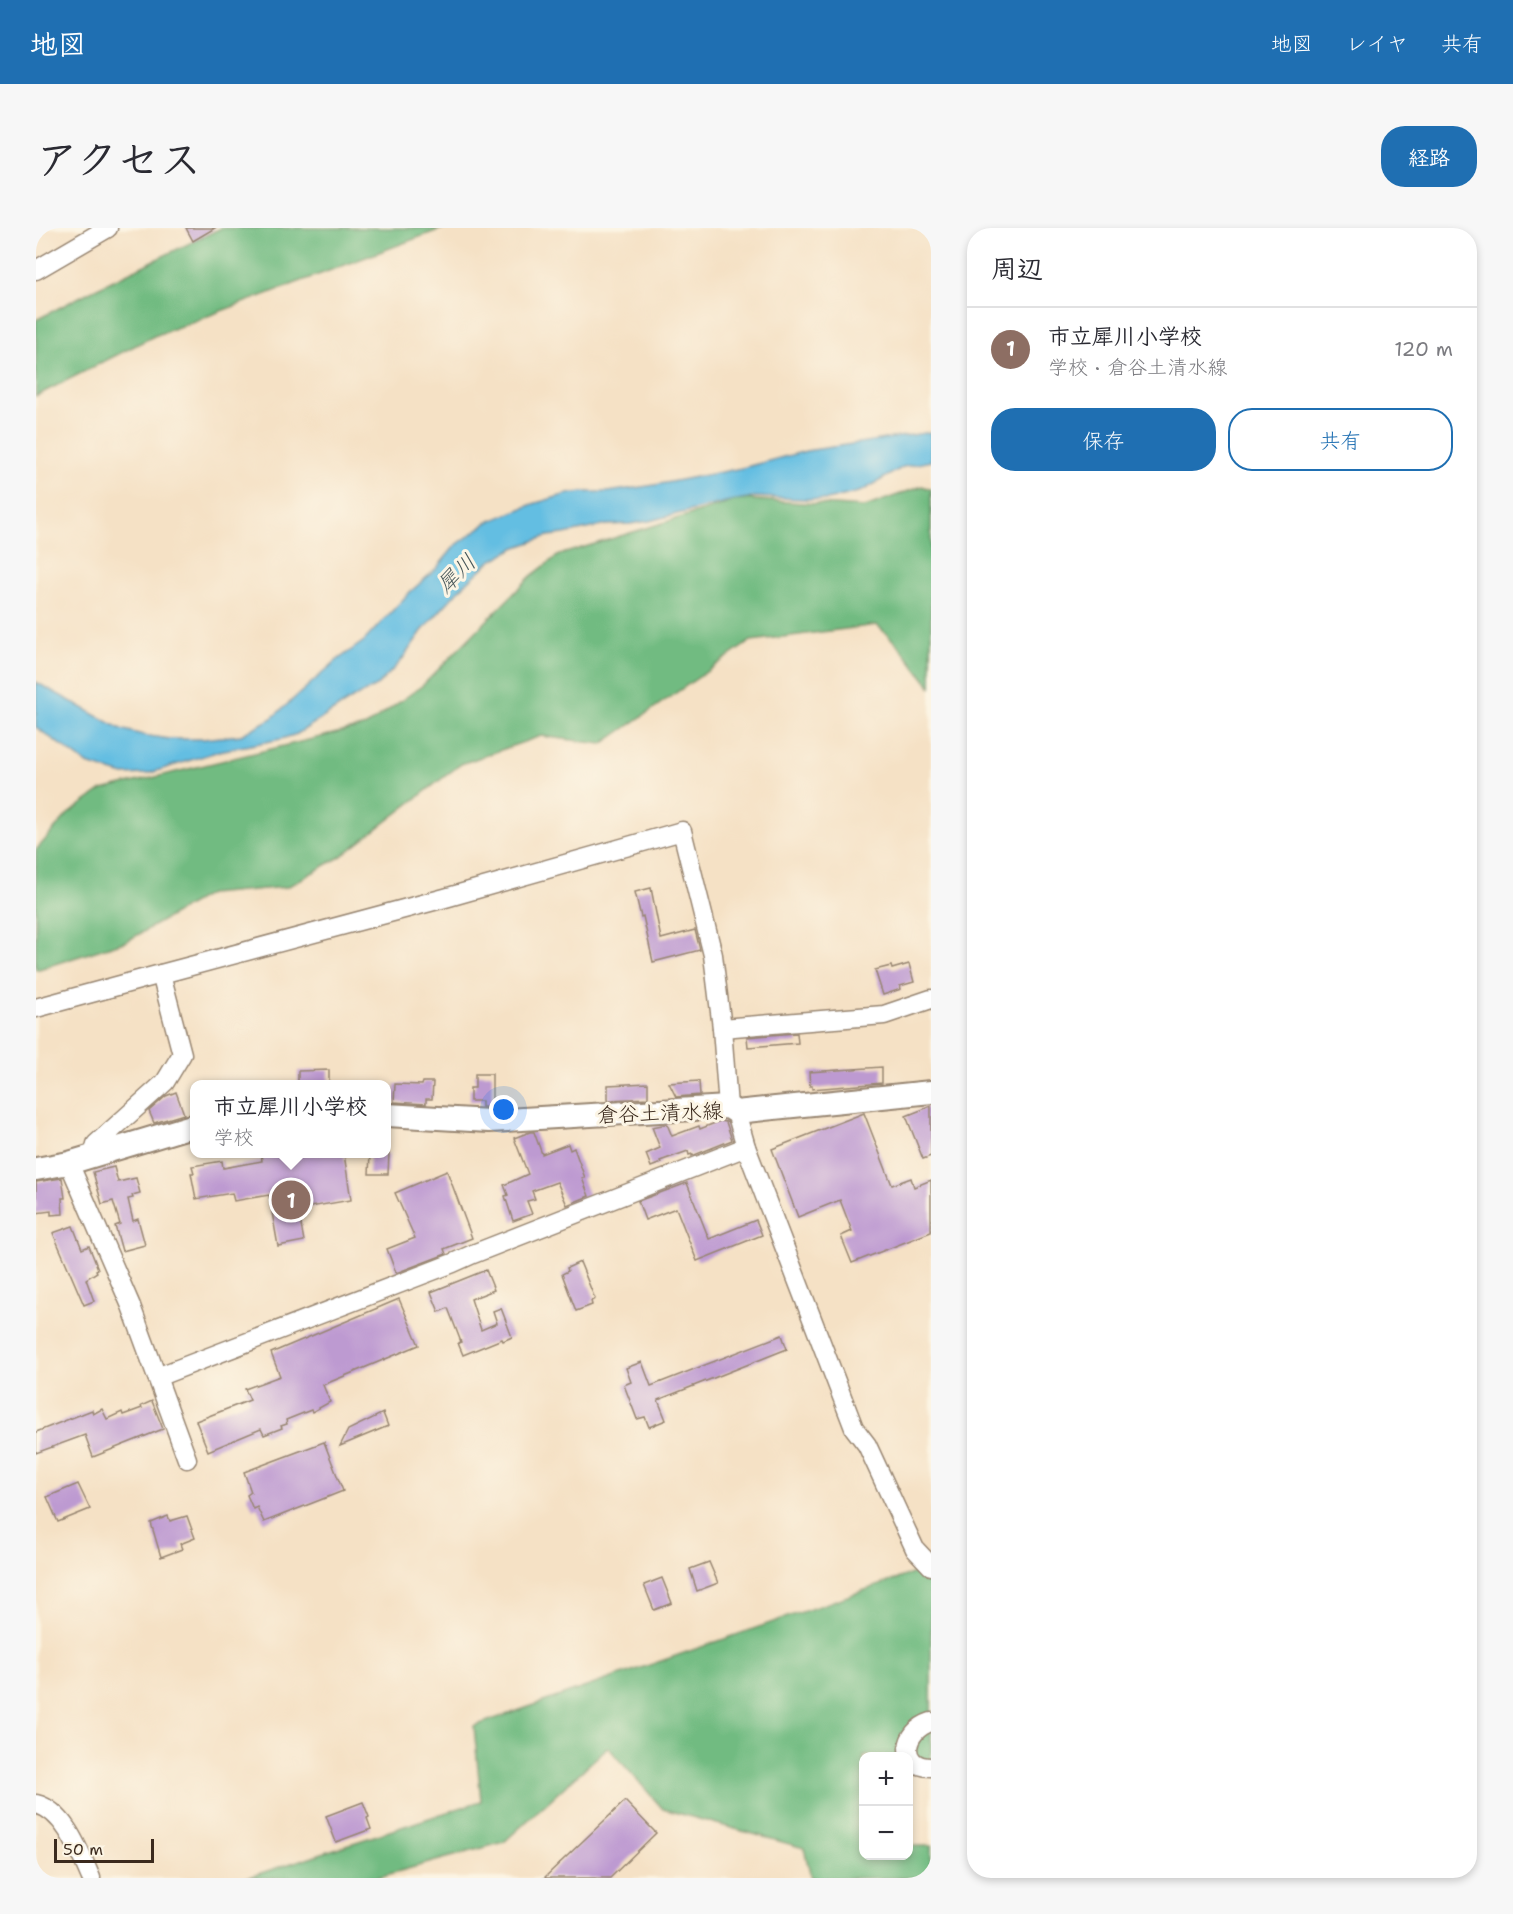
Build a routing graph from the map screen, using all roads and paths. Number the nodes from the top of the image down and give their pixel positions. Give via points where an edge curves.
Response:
1 (108, 228) edge
2 (36, 270) edge
3 (161, 974) junction
4 (931, 999) edge
5 (36, 1008) edge
6 (722, 1028) junction
7 (931, 1092) edge
8 (732, 1109) junction
9 (391, 1115) edge
10 (190, 1127) edge
11 (746, 1147) junction
12 (93, 1156) junction
13 (69, 1163) junction
14 (36, 1168) edge
15 (157, 1377) junction
16 (188, 1459) dead end
17 (931, 1566) edge
18 (931, 1722) edge
19 (931, 1767) edge
20 (36, 1804) edge
21 (91, 1878) edge

1 - 2 street
3 - 5 street
3 - 6 street via 682,831 713,955
3 - 12 street via 182,1054 165,1082 96,1144
4 - 6 street via 884,1015
6 - 8 street
7 - 8 main road, 倉谷土清水線
8 - 9 main road, 倉谷土清水線 via 489,1121
8 - 11 street
10 - 12 main road
11 - 15 street
11 - 17 street via 854,1428 867,1445 915,1550
12 - 13 main road
13 - 14 main road
13 - 15 street
15 - 16 street
18 - 19 street via 914,1732 908,1752 920,1766
20 - 21 street via 44,1806 66,1827

